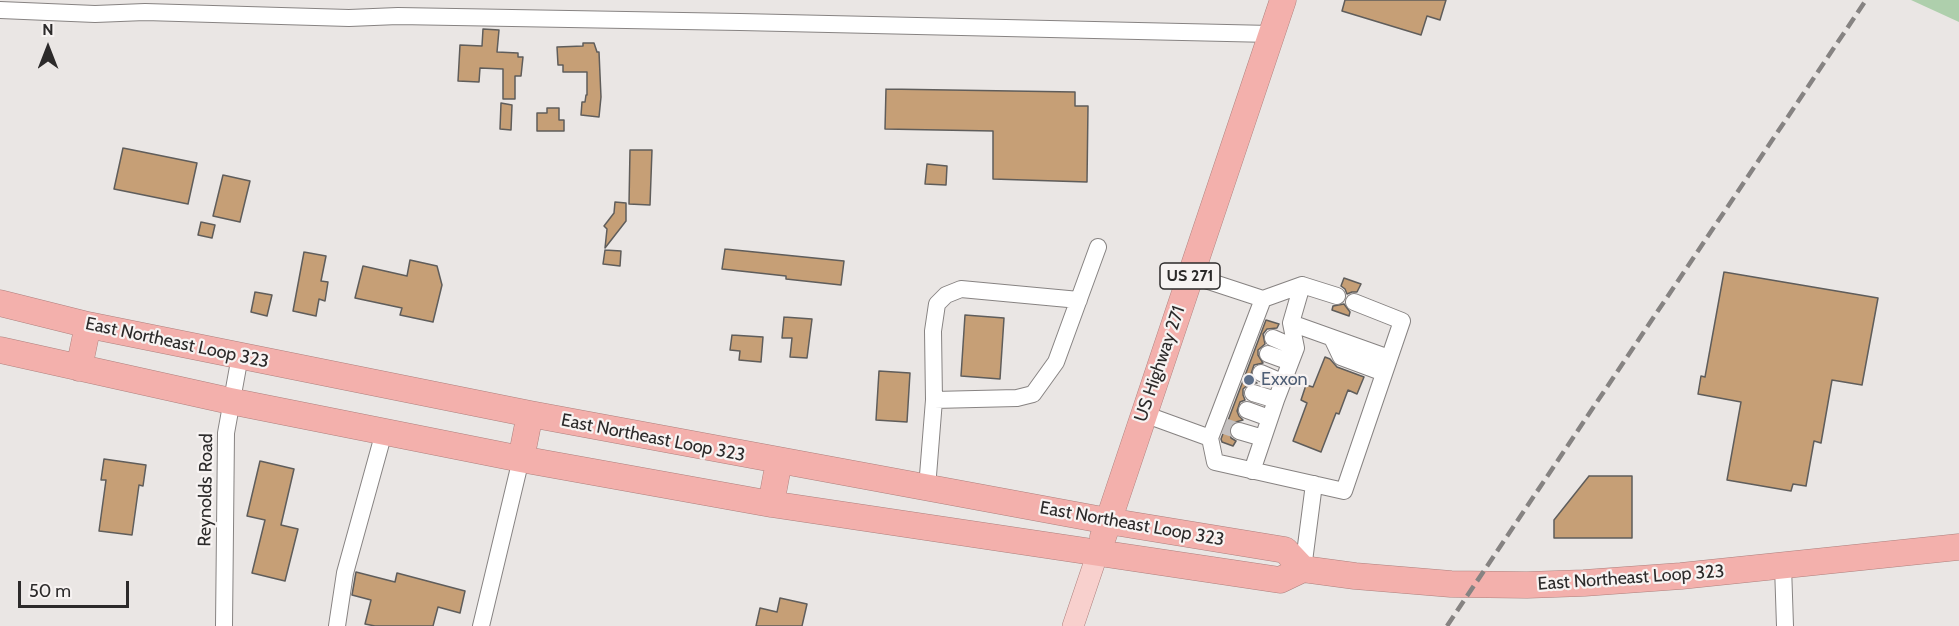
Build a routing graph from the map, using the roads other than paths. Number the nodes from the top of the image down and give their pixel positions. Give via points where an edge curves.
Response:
1 (1283, 0) edge
2 (0, 10) edge
3 (1271, 34) junction
4 (1098, 247) dead end
5 (1190, 275) junction
6 (1302, 285) junction
7 (1337, 296) dead end
8 (1263, 299) junction
9 (1079, 300) junction
10 (1354, 302) dead end
11 (0, 303) edge
12 (1291, 323) junction
13 (88, 325) junction
14 (1258, 341) junction
15 (0, 350) edge
16 (1293, 355) junction
17 (240, 356) junction
18 (1387, 366) junction
19 (79, 368) junction
20 (1248, 368) junction
21 (1282, 382) junction
22 (1240, 388) junction
23 (934, 400) junction
24 (1276, 400) junction
25 (230, 401) junction
26 (1234, 406) junction
27 (530, 414) junction
28 (1143, 414) junction
29 (1269, 418) junction
30 (1222, 429) junction
31 (384, 432) junction
32 (1263, 438) junction
33 (521, 459) junction
34 (779, 461) junction
35 (1252, 471) junction
36 (1314, 484) junction
37 (927, 488) junction
38 (771, 504) junction
39 (1108, 521) junction
40 (1959, 547) edge
41 (1098, 552) junction
42 (1783, 566) junction
43 (1303, 569) junction
44 (224, 626) edge
45 (337, 626) edge
46 (481, 626) edge
47 (1073, 626) edge
48 (1785, 626) edge

1 - 3 highway, US Highway 271 / US 271
2 - 3 street
3 - 5 highway, US Highway 271 / US 271
4 - 9 street
5 - 8 street
5 - 28 highway, US Highway 271 / US 271
6 - 7 street
6 - 8 street
6 - 12 street
8 - 14 street
9 - 23 street via 1056,362 1033,394 1017,398
9 - 23 street via 961,290 946,295 937,304 933,331
10 - 18 street via 1402,321
11 - 13 highway, East Northeast Loop 323
12 - 16 street
12 - 18 street via 1332,338
13 - 17 highway, East Northeast Loop 323
13 - 19 highway
14 - 16 street
14 - 20 street
15 - 19 highway, East Northeast Loop 323
16 - 21 street
17 - 25 street, Reynolds Road
17 - 27 highway, East Northeast Loop 323
18 - 36 street via 1344,491
19 - 25 highway, East Northeast Loop 323
20 - 21 street
20 - 22 street
21 - 24 street
22 - 24 street
22 - 26 street
23 - 37 street
24 - 29 street
25 - 31 highway, East Northeast Loop 323
25 - 44 street, Reynolds Road via 225,450
26 - 29 street
26 - 30 street
27 - 33 highway
27 - 34 highway, East Northeast Loop 323
28 - 30 street
28 - 39 highway, US Highway 271 / US 271
29 - 32 street
30 - 32 street
30 - 35 street via 1215,462
31 - 33 highway, East Northeast Loop 323
31 - 45 street via 345,573
32 - 35 street
33 - 38 highway, East Northeast Loop 323
33 - 46 street
34 - 37 highway, East Northeast Loop 323
34 - 38 highway
35 - 36 street
36 - 43 street
37 - 39 highway, East Northeast Loop 323
38 - 41 highway, East Northeast Loop 323
39 - 41 highway, US Highway 271 / US 271
39 - 43 highway, East Northeast Loop 323 via 1285,550
40 - 42 highway, East Northeast Loop 323
41 - 43 highway, East Northeast Loop 323 via 1280,580
41 - 47 main road, US Highway 271 / US 271
42 - 43 highway, East Northeast Loop 323 via 1527,585 1428,582
42 - 48 street

